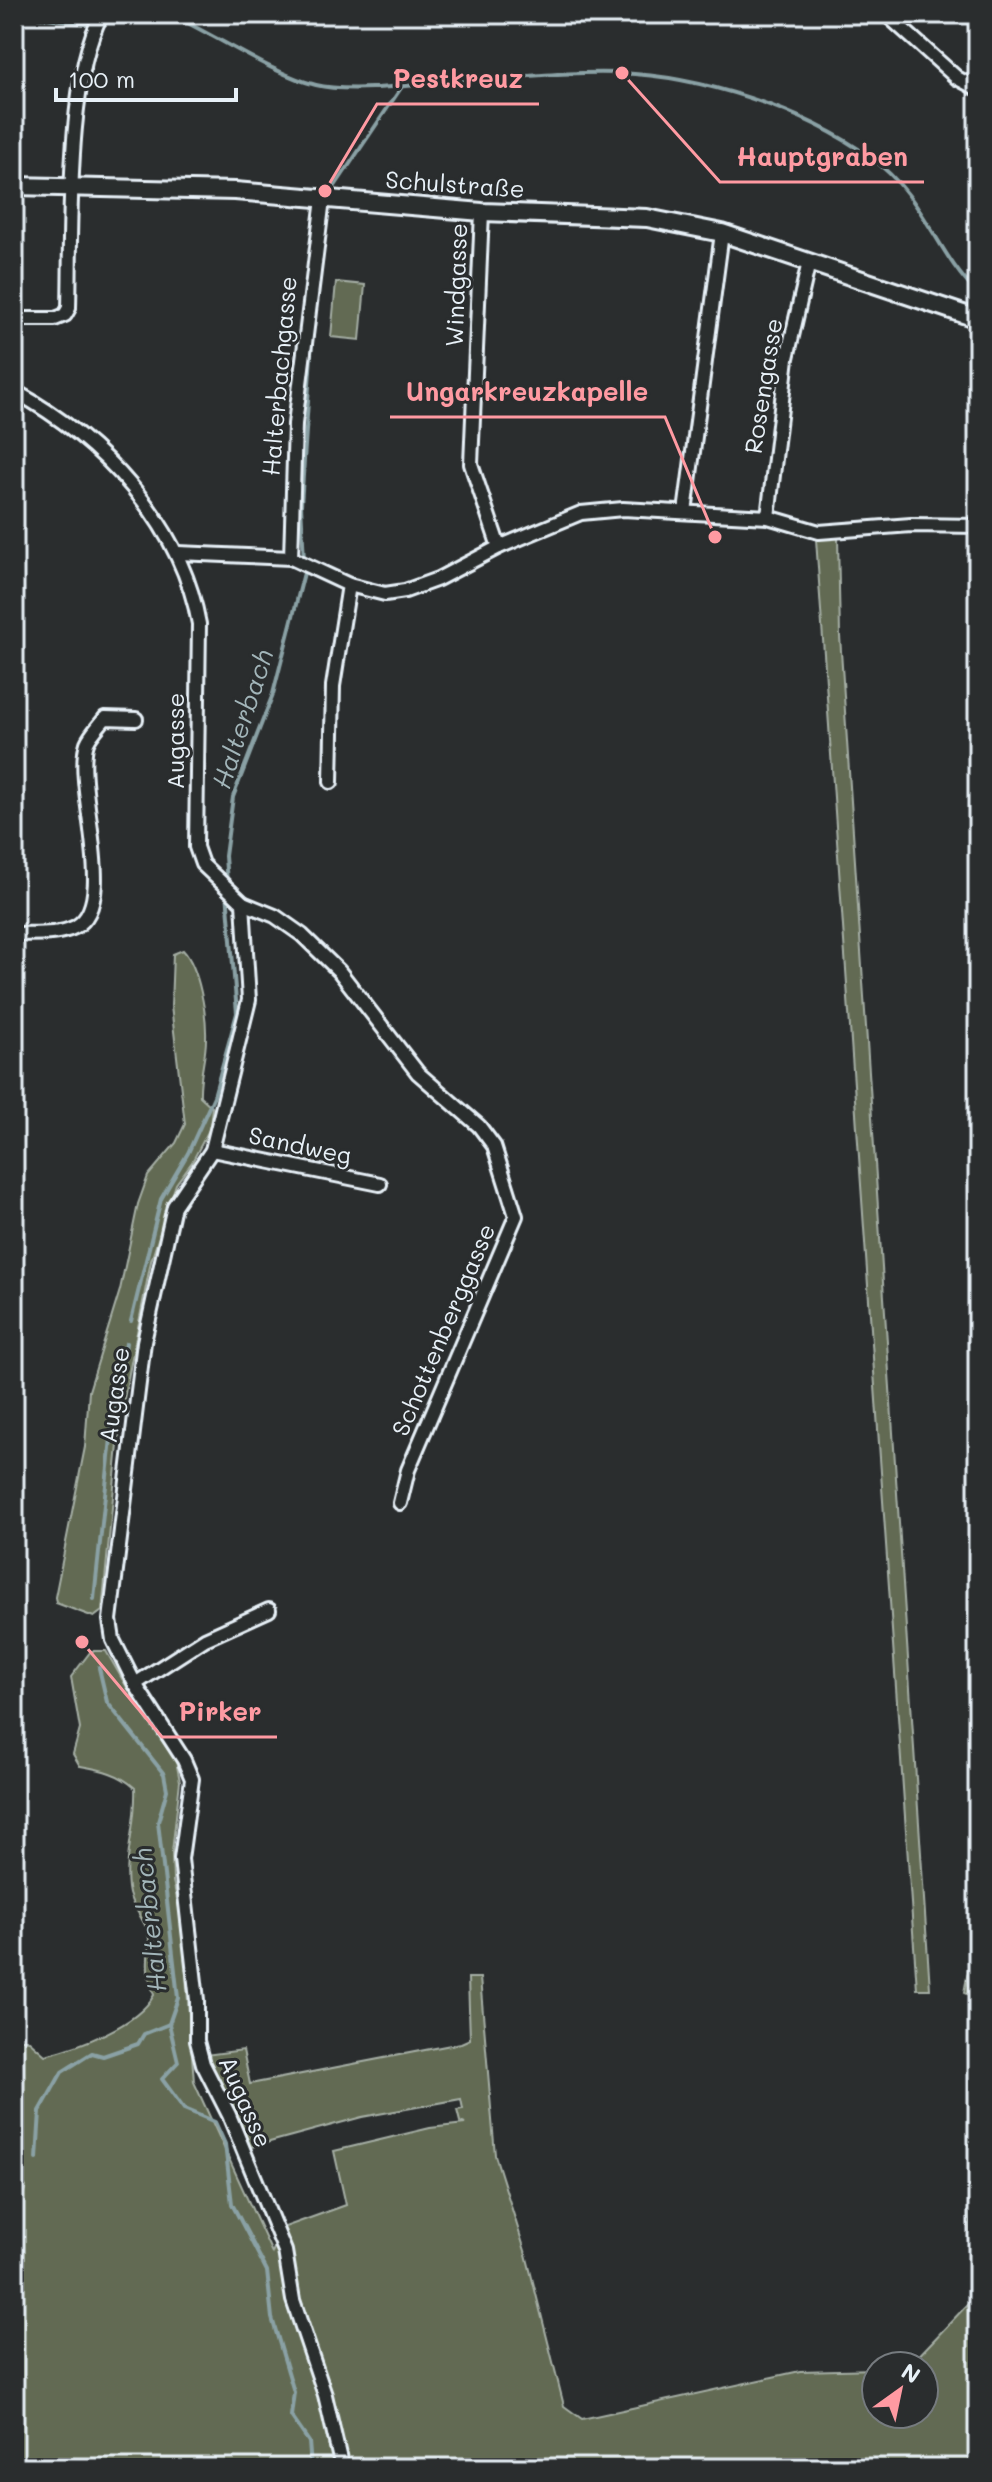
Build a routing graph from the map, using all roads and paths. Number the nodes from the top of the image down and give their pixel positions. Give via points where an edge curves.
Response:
1 (886, 14) edge
2 (101, 16) edge
3 (978, 89) edge
4 (14, 186) edge
5 (71, 190) junction
6 (323, 199) junction
7 (482, 212) junction
8 (722, 233) junction
9 (809, 262) junction
10 (14, 319) edge
11 (978, 319) edge
12 (14, 391) edge
13 (685, 512) junction
14 (768, 517) junction
15 (978, 526) edge
16 (499, 547) junction
17 (178, 553) junction
18 (300, 561) junction
19 (349, 585) junction
20 (136, 719) dead end
21 (331, 782) dead end
22 (240, 900) junction
23 (14, 934) edge
24 (212, 1150) junction
25 (380, 1184) dead end
26 (400, 1503) dead end
27 (269, 1610) dead end
28 (135, 1684) junction
29 (342, 2468) edge

1 - 3 street via 957,78
2 - 5 street via 84,72
4 - 5 street, Schulstraße
5 - 6 street, Schulstraße via 235,191
5 - 10 street via 69,308 55,319
6 - 7 street, Schulstraße
6 - 18 street, Halterbachgasse via 295,424
7 - 8 street, Schulstraße via 647,218
7 - 16 street, Windgasse via 471,464
8 - 9 street, Schulstraße
8 - 13 street
9 - 11 street, Schulstraße
9 - 14 street, Rosengasse via 787,358
12 - 17 street, Augasse via 63,421 116,468
13 - 14 street
13 - 16 street via 581,513
14 - 15 street via 819,532
16 - 19 street via 405,591 385,594
17 - 18 street
17 - 22 street, Augasse via 193,589 199,624 196,847 202,864
18 - 19 street
19 - 21 street via 333,686
20 - 23 street via 105,718 87,743 96,890 89,913 77,926 59,932
22 - 24 street, Augasse via 249,1000
22 - 26 street, Schottenberggasse via 302,935 339,971 418,1073 479,1126 494,1146 516,1216 408,1470
24 - 25 street, Sandweg
24 - 28 street, Augasse via 174,1206 144,1342 110,1620 113,1640
27 - 28 street via 205,1639
28 - 29 street, Augasse via 192,1779 181,1859 203,2064 285,2251 293,2300 325,2395

